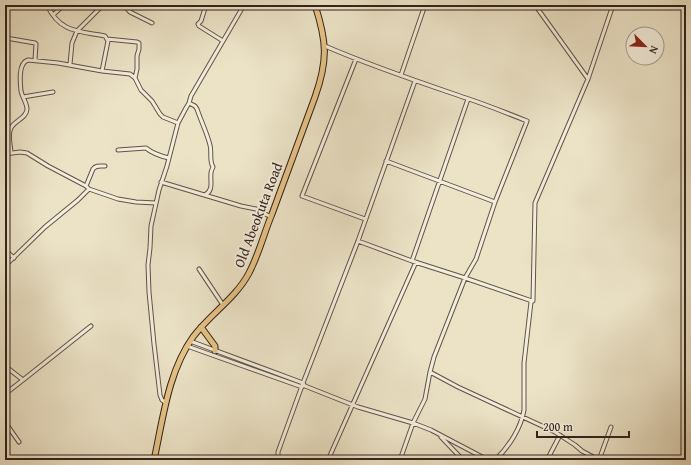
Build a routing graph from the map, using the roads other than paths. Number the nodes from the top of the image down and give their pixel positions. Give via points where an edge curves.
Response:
1 (47, 5) edge
2 (64, 5) edge
3 (103, 5) edge
4 (124, 5) edge
5 (206, 5) edge
6 (244, 5) edge
7 (315, 5) edge
8 (425, 5) edge
9 (535, 5) edge
10 (613, 5) edge
11 (53, 16) junction
12 (152, 23) dead end
13 (77, 31) junction
14 (6, 38) edge
15 (107, 39) junction
16 (222, 41) junction
17 (325, 46) junction
18 (356, 59) junction
19 (35, 60) junction
20 (70, 64) junction
21 (102, 70) junction
22 (401, 75) junction
23 (135, 78) junction
24 (588, 78) junction
25 (415, 81) junction
26 (52, 92) dead end
27 (23, 97) junction
28 (468, 99) junction
29 (189, 104) junction
30 (178, 123) junction
31 (118, 150) dead end
32 (11, 153) junction
33 (5, 154) edge
34 (169, 158) junction
35 (386, 161) junction
36 (105, 166) dead end
37 (439, 181) junction
38 (162, 182) junction
39 (88, 187) junction
40 (205, 195) junction
41 (495, 202) junction
42 (156, 203) junction
43 (270, 217) junction
44 (365, 219) junction
45 (358, 241) junction
46 (5, 250) edge
47 (14, 258) junction
48 (412, 261) junction
49 (416, 262) junction
50 (5, 266) edge
51 (199, 269) dead end
52 (465, 278) junction
53 (532, 301) junction
54 (223, 305) junction
55 (91, 326) dead end
56 (201, 327) junction
57 (190, 341) junction
58 (187, 346) junction
59 (214, 353) junction
60 (5, 366) edge
61 (430, 372) junction
62 (23, 380) junction
63 (303, 385) junction
64 (5, 394) edge
65 (166, 404) junction
66 (352, 405) junction
67 (523, 416) junction
68 (5, 422) edge
69 (413, 423) junction
70 (611, 427) dead end
71 (439, 434) junction
72 (560, 435) junction
73 (20, 442) dead end
74 (154, 460) edge
75 (278, 460) edge
76 (328, 460) edge
77 (400, 460) edge
78 (463, 460) edge
79 (488, 460) edge
80 (495, 460) edge
81 (547, 460) edge
82 (599, 460) edge

1 - 11 street
2 - 11 street
3 - 13 street
4 - 12 street via 132,13
5 - 16 street via 198,24
6 - 16 street
7 - 17 highway, Old Abeokuta Road
8 - 22 street
9 - 24 street
10 - 24 street
11 - 13 street via 64,26
13 - 15 street via 105,36
13 - 20 street via 72,43
14 - 19 street via 35,43
15 - 21 street
15 - 23 street via 138,43 140,49
16 - 29 street
17 - 18 street
17 - 43 highway, Old Abeokuta Road via 321,80
18 - 22 street
18 - 44 street via 302,196
19 - 20 street
19 - 27 street via 28,60 22,64
20 - 21 street
21 - 23 street via 130,74
22 - 25 street
23 - 30 street via 160,114
24 - 53 street via 536,203
25 - 28 street
25 - 35 street
26 - 27 street
27 - 32 street via 26,113 10,129
28 - 37 street
28 - 41 street via 527,121
29 - 30 street
29 - 40 street via 197,109 210,145 213,167 210,172 211,189
30 - 34 street
31 - 34 street via 146,148 150,152
32 - 33 street
32 - 39 street via 27,153
34 - 38 street
35 - 37 street
35 - 44 street
36 - 39 street via 94,167
37 - 41 street
37 - 48 street
38 - 40 street
38 - 42 street
39 - 42 street via 118,199
39 - 47 street via 78,200 45,227
40 - 43 street via 256,209
41 - 52 street via 476,259
42 - 65 street via 150,226 149,292 160,395
43 - 54 highway, Old Abeokuta Road via 249,274
44 - 45 street
45 - 48 street
45 - 63 street
46 - 47 street
47 - 50 street
48 - 49 street
49 - 52 street
49 - 66 street
51 - 54 street
52 - 53 street
52 - 61 street
53 - 67 street via 525,348
54 - 56 highway, Old Abeokuta Road
55 - 62 street
56 - 57 highway, Old Abeokuta Road
56 - 59 highway via 215,346
57 - 58 highway, Old Abeokuta Road
57 - 59 street
58 - 59 street
58 - 65 highway, Old Abeokuta Road via 174,372
59 - 63 street
59 - 63 street
60 - 62 street
61 - 67 street
61 - 69 street via 425,399
62 - 64 street
63 - 66 street
63 - 75 street via 278,452
65 - 74 highway, Old Abeokuta Road
66 - 69 street
66 - 76 street
67 - 72 street
67 - 80 street via 510,442
68 - 73 street
69 - 71 street
69 - 77 street
70 - 82 street
71 - 78 street
71 - 79 street
72 - 81 street
72 - 82 street

